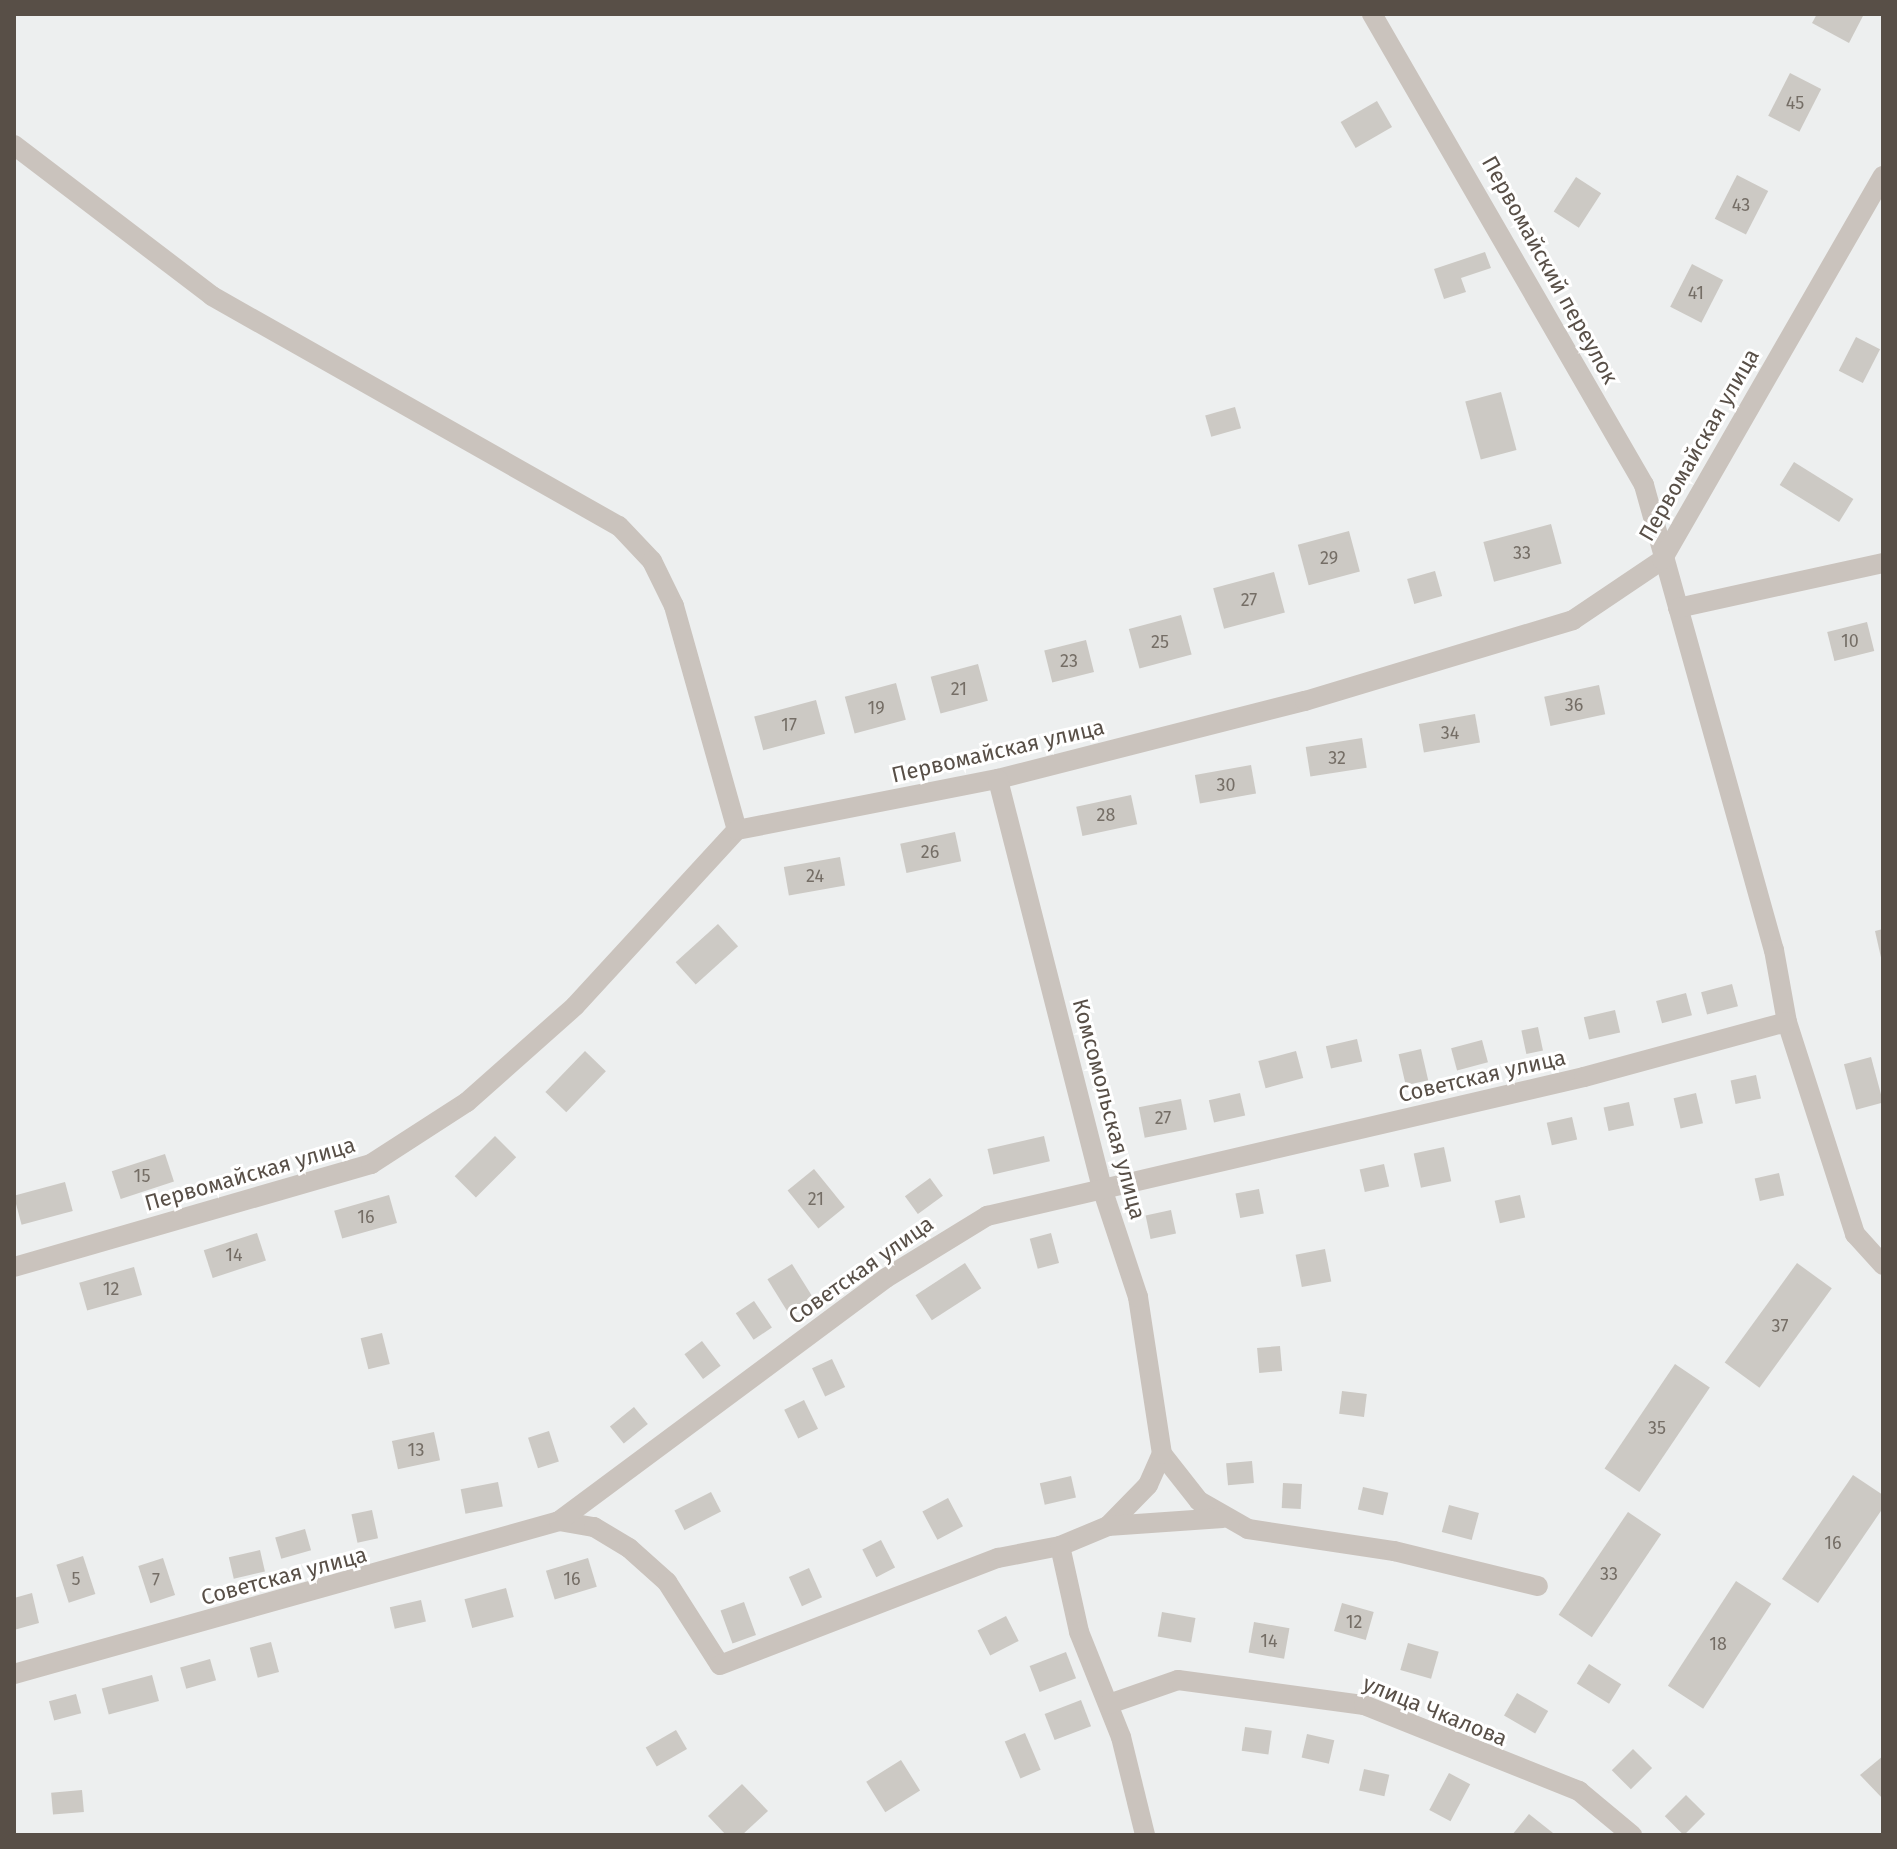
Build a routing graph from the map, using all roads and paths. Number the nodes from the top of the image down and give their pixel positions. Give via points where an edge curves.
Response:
1 (1372, 14) edge
2 (16, 150) edge
3 (1883, 176) edge
4 (1662, 560) junction
5 (1883, 563) edge
6 (1678, 608) junction
7 (998, 779) junction
8 (737, 830) junction
9 (1787, 1022) junction
10 (1102, 1188) junction
11 (1883, 1265) edge
12 (14, 1267) edge
13 (1162, 1454) junction
14 (1223, 1518) junction
15 (559, 1521) junction
16 (1108, 1526) junction
17 (1060, 1546) junction
18 (1538, 1586) dead end
19 (14, 1674) edge
20 (1109, 1704) junction
21 (1145, 1835) edge
22 (1632, 1835) edge

1 - 4 street, Первомайский переулок via 1644,485
2 - 8 street via 212,296 619,526 652,561 674,606
3 - 4 street, Первомайская улица
4 - 6 street, Первомайский переулок
4 - 7 street, Первомайская улица via 1573,620 1305,701
5 - 6 street
6 - 9 street, Первомайский переулок via 1774,950
7 - 8 street, Первомайская улица
7 - 10 street, Комсомольская улица
8 - 12 street, Первомайская улица via 575,1006 467,1102 371,1164
9 - 10 street, Советская улица via 1584,1077
9 - 11 street, Первомайский переулок via 1851,1225
10 - 13 street, Комсомольская улица via 1138,1297
10 - 15 street, Советская улица via 987,1216 944,1238
13 - 14 street, Комсомольская улица via 1181,1484
13 - 16 street, Комсомольская улица via 1137,1501
14 - 16 street, Комсомольская улица
14 - 18 street, Комсомольская улица
15 - 17 street, Комсомольская улица via 594,1527 629,1548 667,1582 720,1665 998,1558
15 - 19 street, Советская улица
16 - 17 street, Комсомольская улица
17 - 20 street via 1079,1632
20 - 21 street
20 - 22 street, улица Чкалова via 1178,1680 1364,1705 1579,1791

